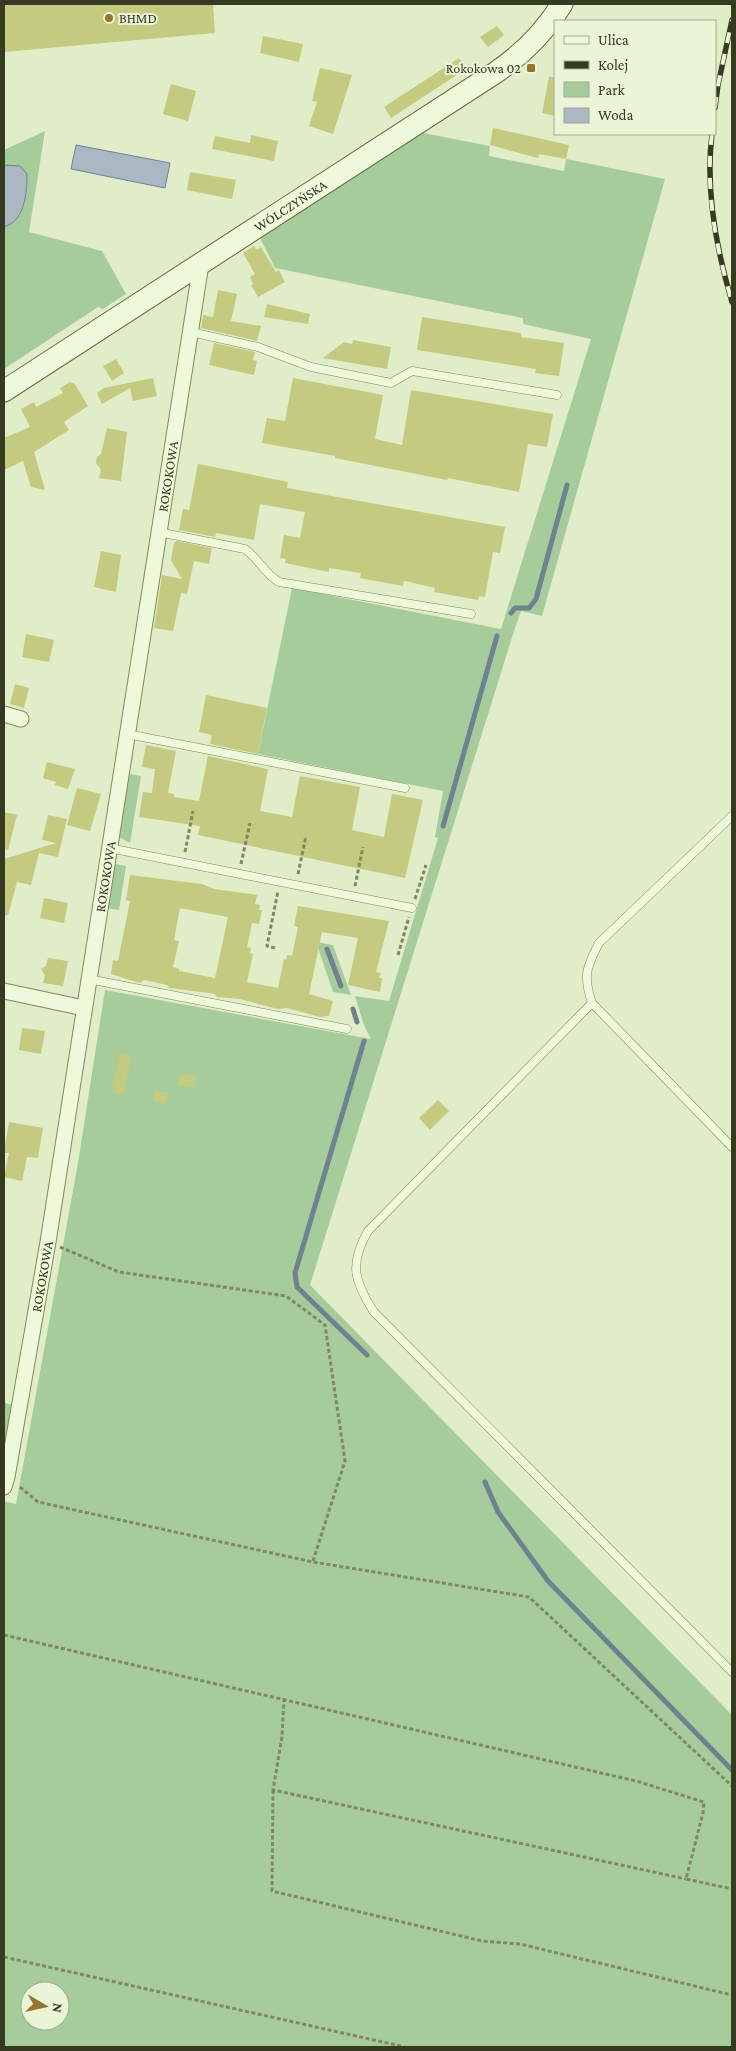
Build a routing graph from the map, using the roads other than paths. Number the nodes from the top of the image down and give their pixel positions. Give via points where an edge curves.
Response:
1 (562, 4) edge
2 (200, 264) junction
3 (191, 332) junction
4 (4, 391) edge
5 (558, 395) dead end
6 (158, 532) junction
7 (471, 614) dead end
8 (4, 714) edge
9 (21, 719) dead end
10 (127, 734) junction
11 (405, 788) dead end
12 (732, 816) edge
13 (109, 848) junction
14 (412, 908) dead end
15 (88, 979) junction
16 (4, 990) edge
17 (592, 1003) junction
18 (84, 1008) junction
19 (347, 1029) dead end
20 (732, 1147) edge
21 (6, 1482) edge
22 (732, 1672) edge

1 - 2 street, WÓLCZYŃSKA via 537,38 508,64
2 - 3 street, ROKOKOWA
2 - 4 street, WÓLCZYŃSKA
3 - 5 lane via 258,346 311,367 391,383 414,371
3 - 6 street, ROKOKOWA
6 - 7 lane via 245,549 279,582
6 - 10 street, ROKOKOWA
8 - 9 street
10 - 11 lane
10 - 13 street, ROKOKOWA
12 - 17 lane via 599,943 589,962 586,983
13 - 14 lane
13 - 15 street, ROKOKOWA
15 - 18 street, ROKOKOWA
15 - 19 lane
16 - 18 street
17 - 20 lane
17 - 22 lane via 368,1231 358,1248 354,1269 361,1292 374,1312
18 - 21 street, ROKOKOWA

